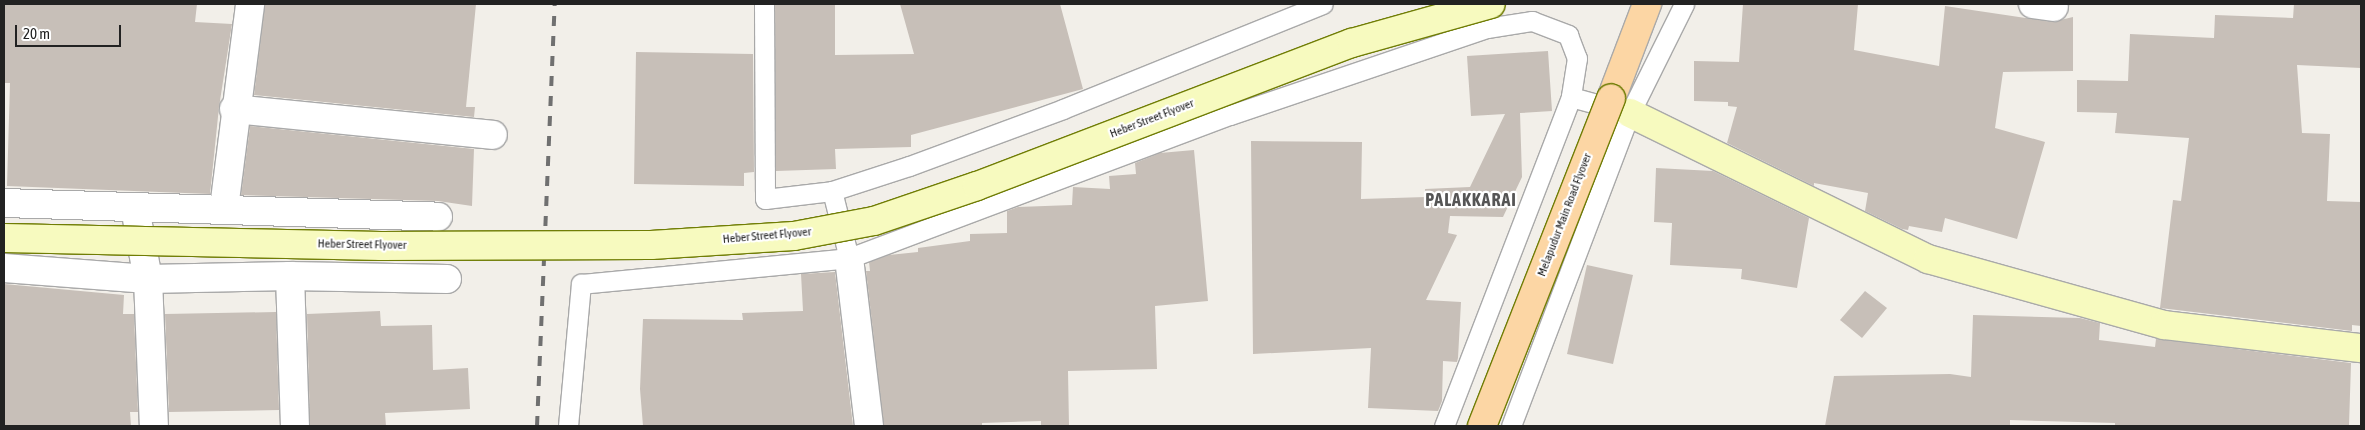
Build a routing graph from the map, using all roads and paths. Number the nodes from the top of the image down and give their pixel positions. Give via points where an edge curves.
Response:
1 (250, 4) edge
2 (764, 4) edge
3 (1323, 4) edge
4 (1491, 4) edge
5 (1647, 4) edge
6 (1684, 4) edge
7 (1571, 97) junction
8 (234, 109) junction
9 (1630, 113) junction
10 (493, 135) dead end
11 (832, 191) junction
12 (4, 204) edge
13 (135, 206) junction
14 (224, 208) junction
15 (438, 217) dead end
16 (4, 238) edge
17 (849, 258) junction
18 (4, 268) edge
19 (290, 276) junction
20 (148, 279) junction
21 (447, 279) dead end
22 (2361, 348) edge
23 (154, 426) edge
24 (295, 426) edge
25 (568, 426) edge
26 (869, 426) edge
27 (1444, 426) edge
28 (1482, 426) edge
29 (1511, 426) edge

1 - 8 street
2 - 11 lane via 765,198
3 - 11 lane via 1064,109
4 - 16 street, Heber Street Flyover, bridge via 1352,43 977,186 883,218 794,236 642,245 381,246
5 - 28 main road, Melapudur Main Road Flyover, bridge
6 - 9 lane
7 - 9 lane
7 - 17 lane via 1576,58 1568,35 1532,21 1487,28 1230,115
7 - 27 lane
8 - 10 street
8 - 14 street
9 - 22 street via 1928,259 2164,326
9 - 29 lane
11 - 17 lane
12 - 13 street
13 - 14 street
13 - 20 street
14 - 15 street
17 - 25 lane via 581,284
17 - 26 street
18 - 20 street
19 - 20 street
19 - 21 street
19 - 24 street
20 - 23 street

